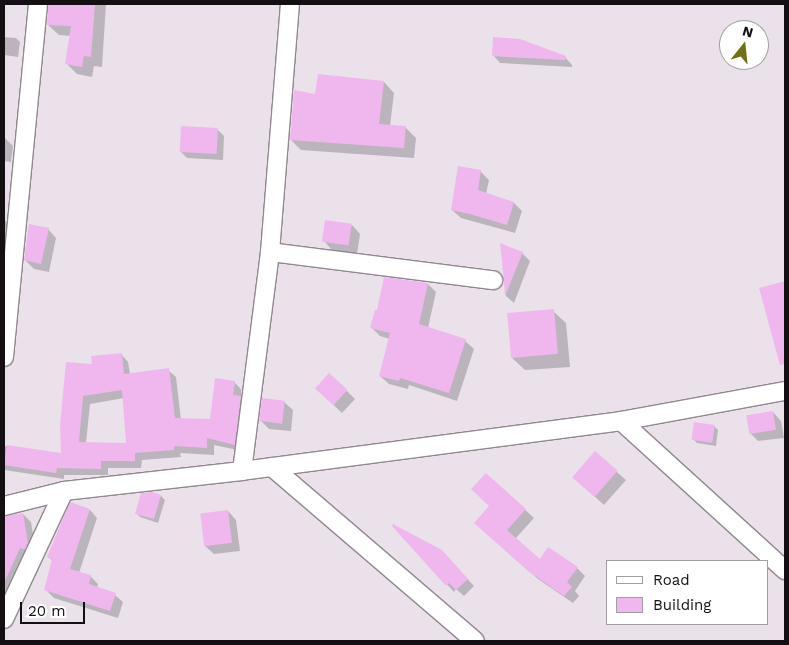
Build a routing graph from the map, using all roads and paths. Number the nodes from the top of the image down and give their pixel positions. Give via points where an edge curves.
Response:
1 (38, 4) edge
2 (290, 4) edge
3 (270, 252) junction
4 (493, 280) dead end
5 (4, 357) edge
6 (785, 391) edge
7 (621, 421) junction
8 (272, 467) junction
9 (242, 471) junction
10 (64, 491) junction
11 (4, 506) edge
12 (785, 570) edge
13 (4, 619) edge
14 (475, 641) edge

1 - 5 street
2 - 3 street
3 - 4 street
3 - 9 street
6 - 7 street
7 - 8 street
7 - 12 street
8 - 9 street
8 - 14 street
9 - 10 street
10 - 11 street
10 - 13 street

